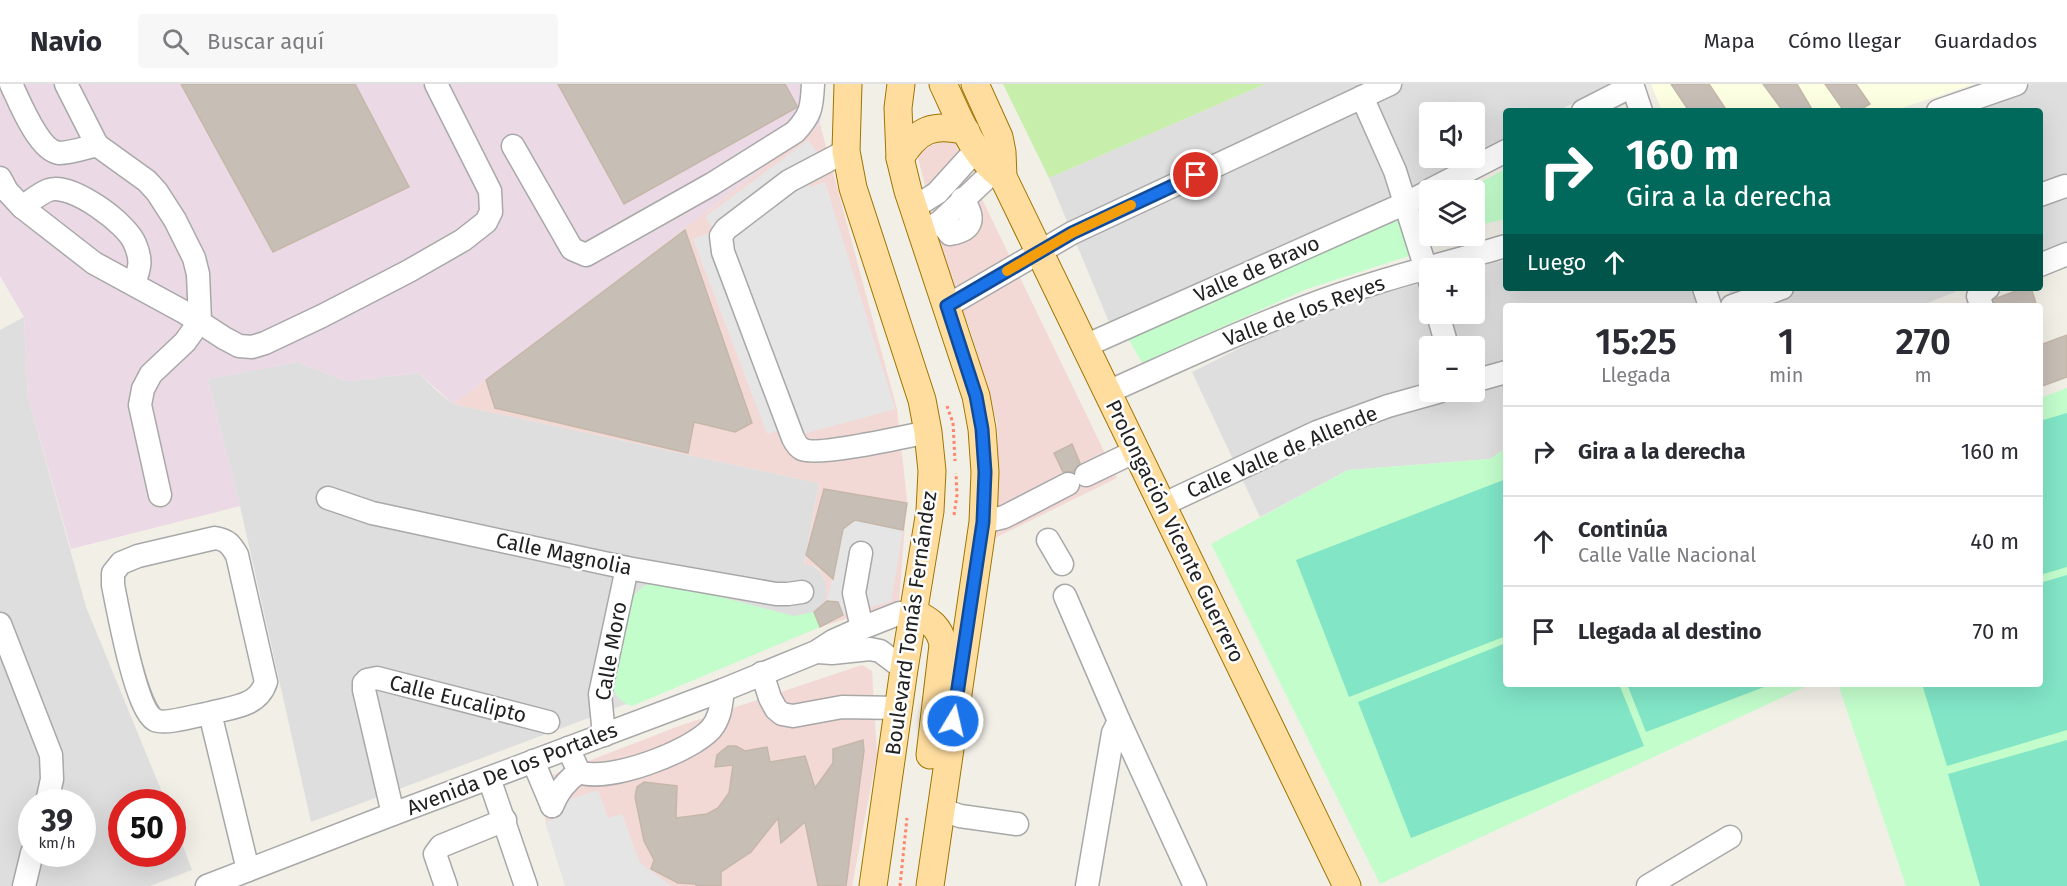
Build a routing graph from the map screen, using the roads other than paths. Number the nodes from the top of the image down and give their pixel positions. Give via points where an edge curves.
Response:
1 (11, 84) edge
2 (66, 84) edge
3 (436, 84) edge
4 (813, 84) edge
5 (848, 84) edge
6 (900, 84) edge
7 (943, 84) edge
8 (975, 84) edge
9 (1390, 84) edge
10 (2016, 84) edge
11 (1632, 85) edge
12 (1362, 97) junction
13 (1589, 108) edge
14 (1640, 108) edge
15 (1947, 108) edge
16 (971, 140) junction
17 (97, 145) junction
18 (513, 146) dead end
19 (846, 152) junction
20 (1503, 153) edge
21 (900, 158) junction
22 (998, 174) junction
23 (1451, 180) edge
24 (2065, 186) dead end
25 (2, 188) edge
26 (2043, 194) edge
27 (1419, 196) edge
28 (1406, 203) junction
29 (22, 207) junction
30 (925, 220) junction
31 (1503, 247) edge
32 (1040, 253) junction
33 (2067, 254) edge
34 (1423, 258) edge
35 (1474, 258) edge
36 (2043, 264) edge
37 (1419, 277) edge
38 (134, 283) junction
39 (1774, 291) edge
40 (1740, 303) edge
41 (947, 306) junction
42 (200, 321) junction
43 (1084, 346) junction
44 (1503, 373) edge
45 (1485, 378) edge
46 (1108, 392) junction
47 (1419, 397) edge
48 (928, 432) junction
49 (1136, 451) junction
50 (160, 495) dead end
51 (328, 498) dead end
52 (1162, 505) junction
53 (983, 522) junction
54 (1048, 540) dead end
55 (861, 553) dead end
56 (1062, 564) dead end
57 (627, 568) junction
58 (802, 592) dead end
59 (1065, 596) dead end
60 (915, 613) junction
61 (0, 624) edge
62 (862, 628) junction
63 (816, 652) junction
64 (904, 669) junction
65 (762, 673) junction
66 (723, 690) junction
67 (899, 708) junction
68 (210, 713) junction
69 (1119, 721) junction
70 (549, 722) dead end
71 (604, 735) junction
72 (568, 748) junction
73 (533, 761) junction
74 (579, 772) junction
75 (489, 778) junction
76 (50, 789) edge
77 (940, 809) junction
78 (393, 814) junction
79 (505, 820) junction
80 (1017, 824) dead end
81 (1730, 837) dead end
82 (29, 867) edge
83 (248, 870) junction
84 (24, 886) edge
85 (207, 886) edge
86 (446, 886) edge
87 (526, 886) edge
88 (873, 886) edge
89 (930, 886) edge
90 (1087, 886) edge
91 (1194, 886) edge
92 (1347, 886) edge
93 (1648, 886) edge

1 - 17 street via 52,151
2 - 17 street
3 - 42 street via 490,191 491,212 486,222 470,236 409,271 265,343 239,346
4 - 18 street via 812,109 795,132 586,255 572,249
5 - 19 main road, Boulevard Tomás Fernández
6 - 21 main road
7 - 16 main road
8 - 22 main road via 999,137 1002,152
9 - 12 street
10 - 15 street
11 - 13 street
11 - 14 street
12 - 28 street
12 - 32 street via 1072,233
16 - 21 main road via 952,127 929,129 912,141
16 - 22 main road
16 - 30 street via 937,193
17 - 42 street via 147,181 176,220 198,274
19 - 48 main road, Boulevard Tomás Fernández via 853,188 922,400
19 - 48 street via 789,181 726,229 721,236 723,252 793,438 802,449 833,449
20 - 23 street, Valle de Bravo
21 - 30 main road
22 - 30 street via 963,199 971,210 971,219 959,232 950,234
22 - 32 main road, Prolongación Vicente Guerrero
24 - 26 street
25 - 29 street
27 - 28 street, Valle de Bravo
28 - 34 street
28 - 43 street, Valle de Bravo
29 - 38 street via 94,263
29 - 38 street via 50,189 70,190 92,202 135,241 141,265
30 - 41 main road
31 - 35 street, Valle de los Reyes
32 - 41 street
32 - 43 main road, Prolongación Vicente Guerrero
33 - 36 street
37 - 46 street, Valle de los Reyes via 1307,306
38 - 42 street
39 - 40 street
41 - 53 main road via 976,396 982,429
42 - 50 street via 185,342 151,374 143,389 140,405
43 - 46 main road, Prolongación Vicente Guerrero
44 - 45 street
46 - 49 main road, Prolongación Vicente Guerrero
47 - 52 street, Calle Valle de Allende via 1317,432
48 - 60 main road, Boulevard Tomás Fernández via 932,471 930,511
49 - 52 main road, Prolongación Vicente Guerrero
49 - 53 street via 1004,517
51 - 57 street, Calle Magnolia via 372,513
52 - 92 main road, Prolongación Vicente Guerrero
53 - 77 main road
54 - 56 street
55 - 62 street via 854,593
57 - 58 street, Calle Magnolia via 776,594
57 - 71 street, Calle Moro via 600,694
59 - 69 street
60 - 62 street, Avenida De los Portales via 900,613
60 - 64 main road, Boulevard Tomás Fernández
60 - 77 main road via 936,627 943,645 930,756 932,784
61 - 76 street via 51,755
62 - 63 street, Avenida De los Portales
63 - 64 street, Avenida De los Portales via 870,649 880,651
63 - 65 street, Avenida De los Portales
64 - 67 main road, Boulevard Tomás Fernández
65 - 66 street, Avenida De los Portales
65 - 67 street via 770,698 782,714 793,716 842,707
66 - 71 street, Avenida De los Portales
66 - 74 street via 720,713 712,728 697,742 661,759 602,775
67 - 88 main road, Boulevard Tomás Fernández
68 - 68 street via 258,698 266,682 237,555 231,544 215,538 138,556 121,563 113,573 126,641 147,714 165,722
68 - 83 street
69 - 90 street via 1110,748
69 - 91 street
70 - 78 street, Calle Eucalipto via 376,678 368,680 364,690
71 - 72 street, Avenida De los Portales
72 - 73 street, Avenida De los Portales
72 - 74 street
73 - 74 street via 552,806 568,779
73 - 75 street, Avenida De los Portales
75 - 78 street, Avenida De los Portales
75 - 79 street
77 - 80 street via 960,816
77 - 89 main road
78 - 83 street, Avenida De los Portales
79 - 86 street via 441,846 435,854
79 - 87 street
81 - 93 street
82 - 84 street
83 - 85 street, Avenida De los Portales

